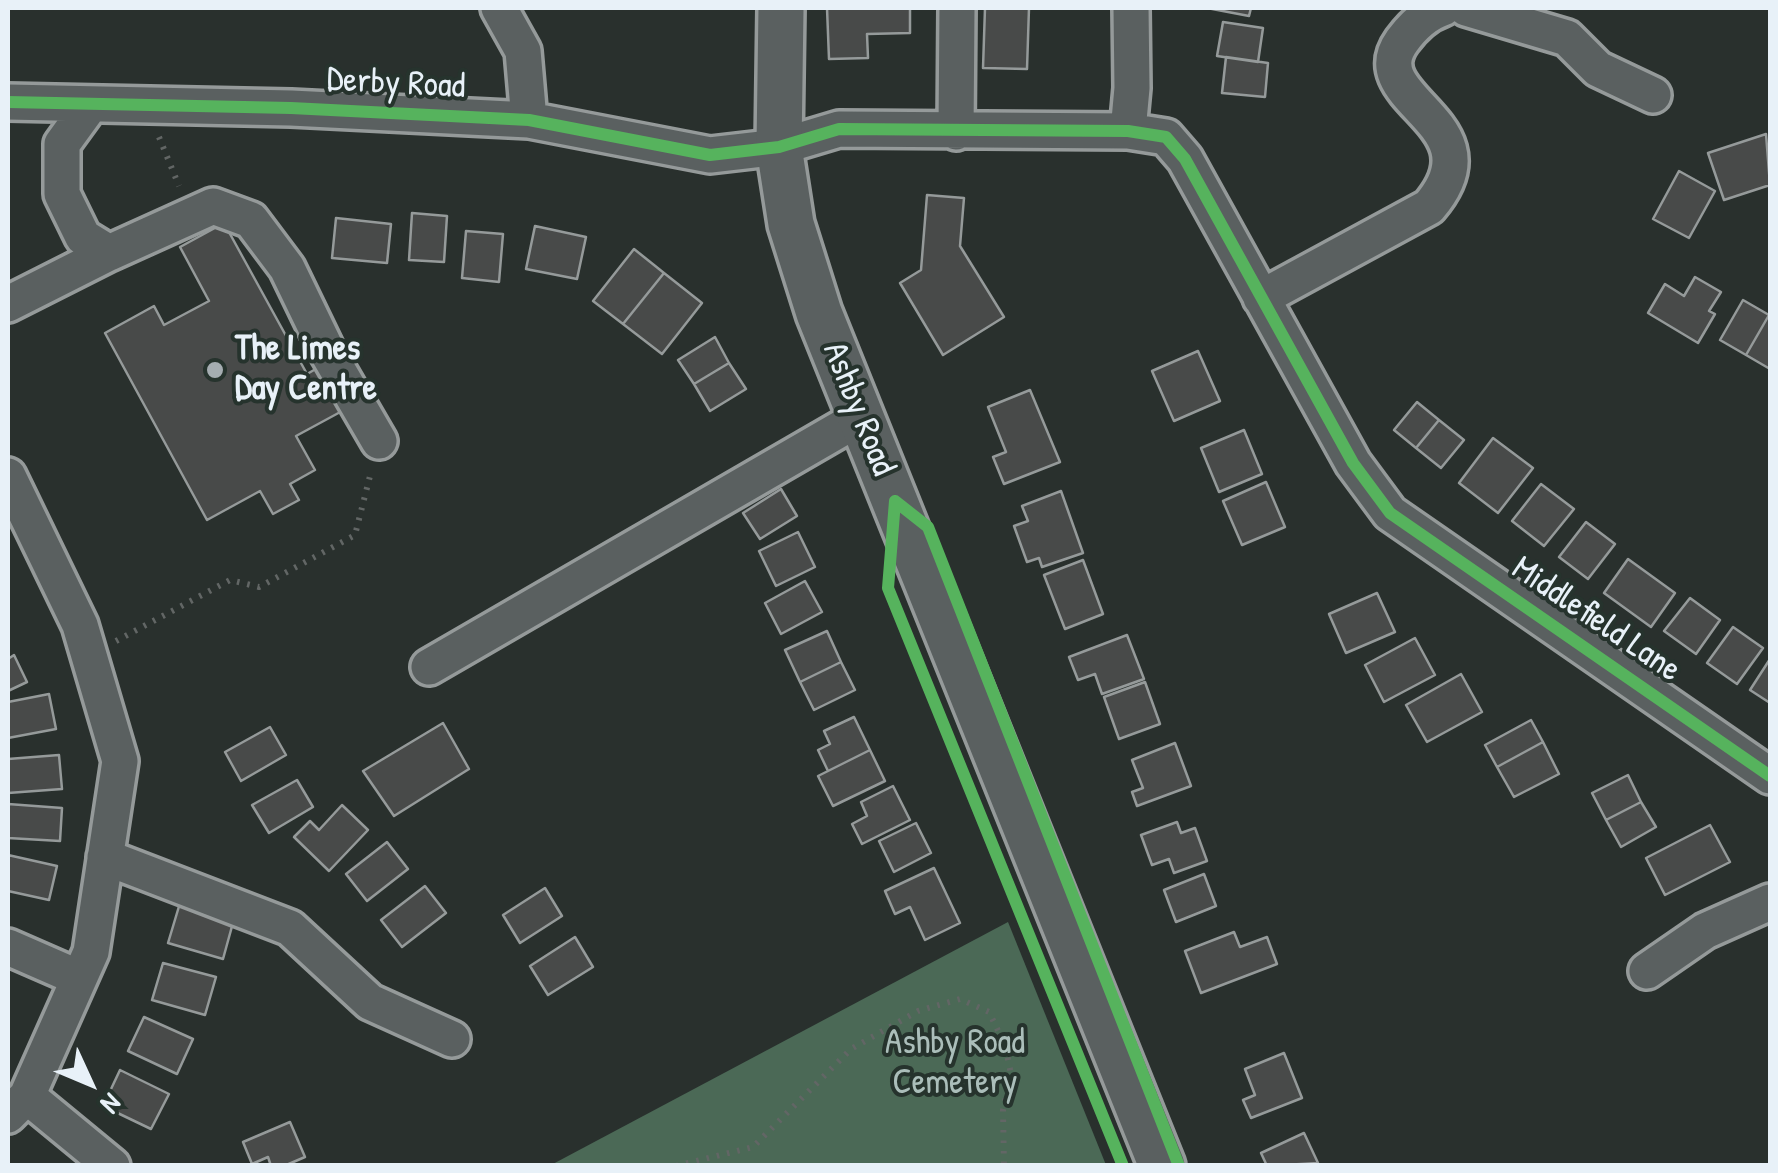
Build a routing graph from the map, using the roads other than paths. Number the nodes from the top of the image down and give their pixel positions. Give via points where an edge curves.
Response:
1 (499, 8) edge
2 (781, 8) edge
3 (958, 8) edge
4 (1130, 8) edge
5 (1443, 8) edge
6 (1466, 8) edge
7 (1652, 95) dead end
8 (8, 102) edge
9 (91, 104) junction
10 (529, 120) junction
11 (956, 132) junction
12 (1128, 132) junction
13 (779, 146) junction
14 (109, 253) junction
15 (1261, 298) junction
16 (8, 304) edge
17 (861, 417) junction
18 (378, 441) road end
19 (8, 476) edge
20 (429, 667) dead end
21 (1770, 776) edge
22 (105, 857) junction
23 (1770, 902) edge
24 (8, 947) edge
25 (1648, 971) dead end
26 (79, 978) junction
27 (452, 1039) dead end
28 (17, 1106) edge
29 (112, 1166) edge
30 (1162, 1166) edge

1 - 10 street via 524,51
2 - 13 main road, Ashby Road
3 - 11 street
4 - 12 street
5 - 15 street via 1411,29 1392,55 1394,75 1438,127 1451,156 1447,186 1429,207
6 - 7 street via 1567,38 1598,69
8 - 9 street, Derby Road
9 - 10 street, Derby Road
9 - 14 street via 62,144 62,194 83,237
10 - 13 street, Derby Road via 710,155
11 - 12 street, Derby Road
11 - 13 street, Derby Road via 839,129
12 - 15 street, Middlefield Lane via 1152,132 1175,145
13 - 17 main road, Ashby Road via 791,224
14 - 16 street
14 - 18 street via 213,206 251,220 286,268
15 - 21 street, Middlefield Lane via 1354,463 1390,513
17 - 20 street
17 - 30 main road, Ashby Road
19 - 22 street via 80,626 120,760
22 - 26 street via 91,952
22 - 27 street via 290,928 370,1002
23 - 25 street via 1705,931
24 - 26 street
26 - 28 street
28 - 29 street

